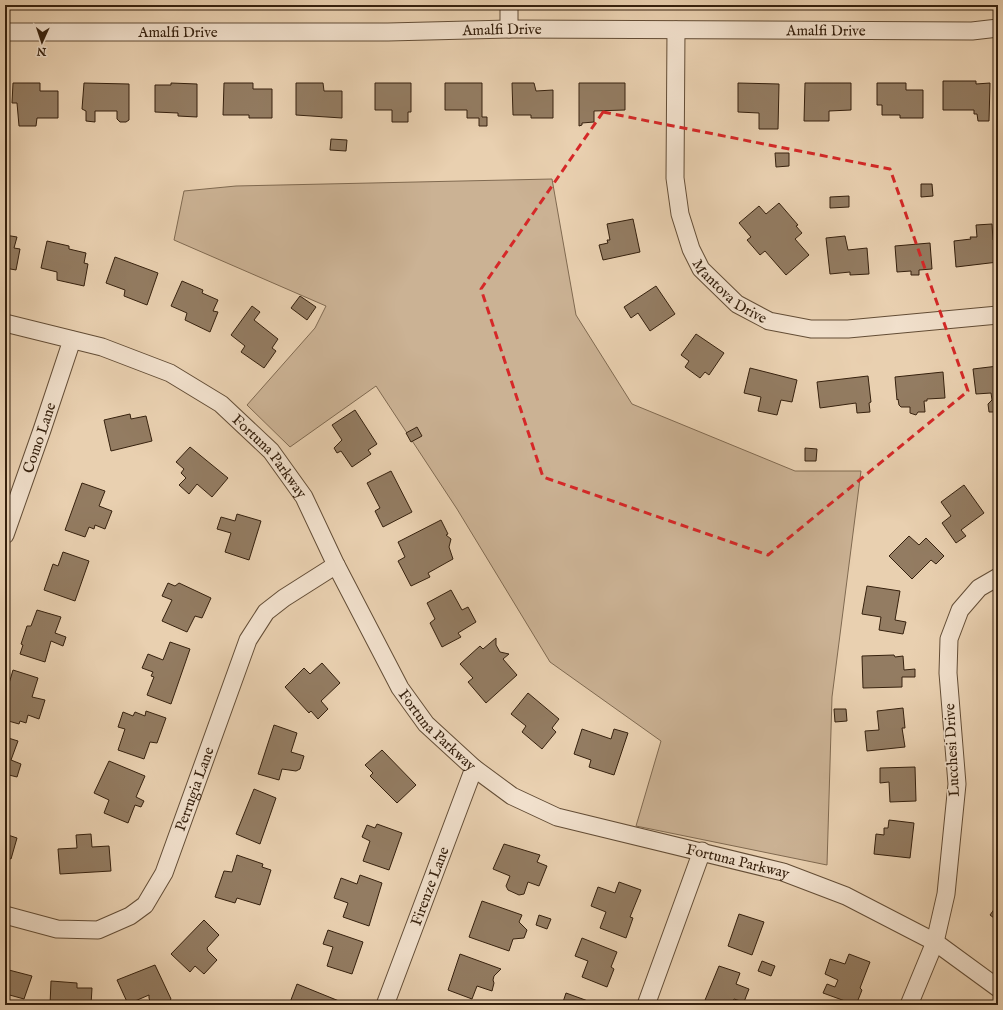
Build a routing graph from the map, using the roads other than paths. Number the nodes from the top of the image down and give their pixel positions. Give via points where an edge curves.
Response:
1 (508, 5) edge
2 (998, 28) edge
3 (509, 29) junction
4 (676, 30) junction
5 (5, 32) edge
6 (998, 316) edge
7 (5, 323) edge
8 (72, 340) junction
9 (5, 535) edge
10 (336, 565) junction
11 (998, 577) edge
12 (474, 768) junction
13 (702, 851) junction
14 (5, 915) edge
15 (935, 942) junction
16 (998, 988) edge
17 (385, 1005) edge
18 (646, 1005) edge
19 (909, 1005) edge

1 - 3 street
2 - 4 street, Amalfi Drive via 972,31
3 - 4 street, Amalfi Drive
3 - 5 street, Amalfi Drive via 388,32
4 - 6 street, Mantova Drive via 675,178 680,214 691,249 701,269 737,304 769,321 811,329 848,329
7 - 8 street, Fortuna Parkway
8 - 9 street, Como Lane
8 - 10 street, Fortuna Parkway via 102,347 170,373 221,404 271,451 304,497
10 - 12 street, Fortuna Parkway via 400,688 426,724
10 - 14 street, Perrugia Lane via 266,612 248,640 164,872 145,905 130,916 98,930 57,930
11 - 15 street, Lucchesi Drive via 979,588 960,610 949,639 948,673 957,784 946,894
12 - 13 street, Fortuna Parkway via 512,796 557,817
12 - 17 street, Firenze Lane
13 - 15 street, Fortuna Parkway via 783,872 846,896
13 - 18 street
15 - 16 street, Fortuna Parkway
15 - 19 street, Lucchesi Drive

